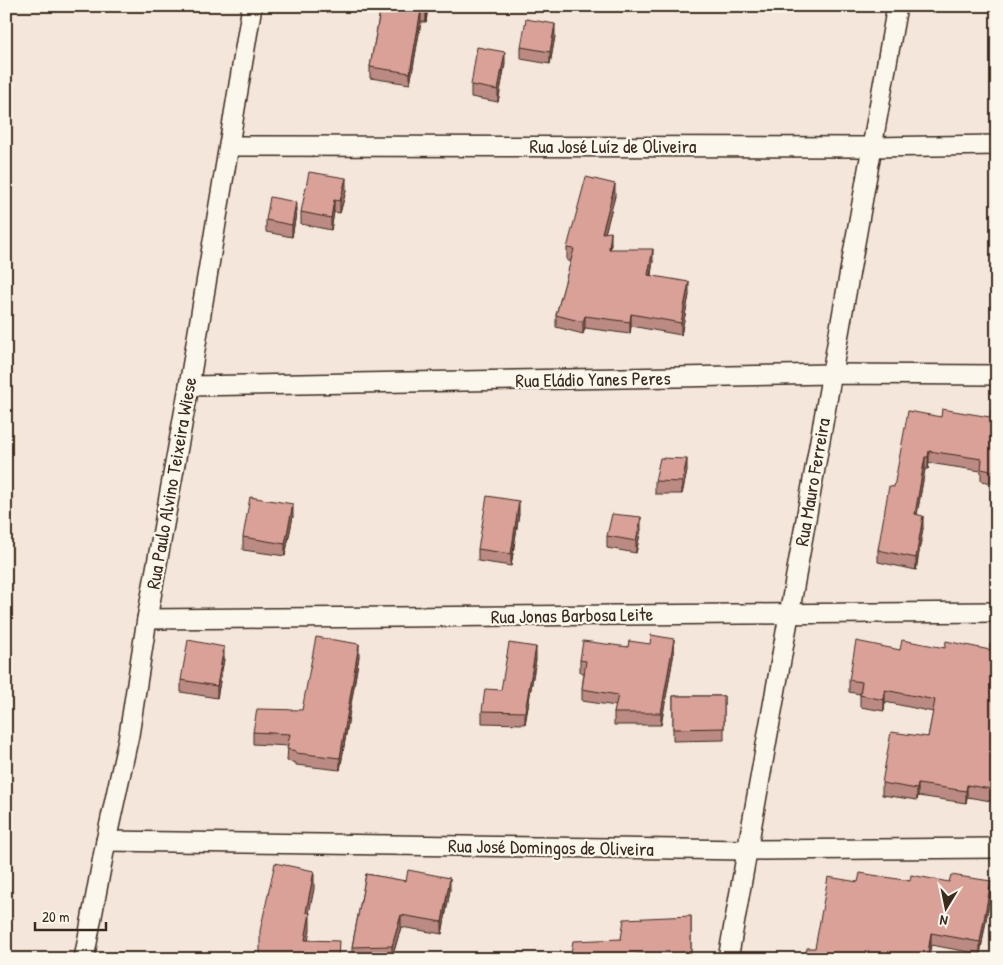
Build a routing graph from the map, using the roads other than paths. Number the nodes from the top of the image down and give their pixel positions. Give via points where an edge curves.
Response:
1 (252, 6) edge
2 (897, 6) edge
3 (997, 145) edge
4 (229, 146) junction
5 (872, 147) junction
6 (831, 374) junction
7 (997, 375) edge
8 (189, 386) junction
9 (997, 612) edge
10 (789, 613) junction
11 (147, 619) junction
12 (106, 841) junction
13 (997, 848) edge
14 (748, 850) junction
15 (84, 959) edge
16 (728, 959) edge

1 - 4 street, Rua Paulo Alvino Teixeira Wiese
2 - 5 street, Rua Mauro Ferreira
3 - 5 street, Rua José Luíz de Oliveira
4 - 5 street, Rua José Luíz de Oliveira
4 - 8 street, Rua Paulo Alvino Teixeira Wiese
5 - 6 street, Rua Mauro Ferreira
6 - 7 street, Rua Eládio Yanes Peres
6 - 8 street, Rua Eládio Yanes Peres
6 - 10 street, Rua Mauro Ferreira
8 - 11 street, Rua Paulo Alvino Teixeira Wiese
9 - 10 street, Rua Jonas Barbosa Leite
10 - 11 street, Rua Jonas Barbosa Leite
10 - 14 street, Rua Mauro Ferreira
11 - 12 street, Rua Paulo Alvino Teixeira Wiese via 129,735
12 - 14 street, Rua José Domingos de Oliveira
12 - 15 street, Rua Paulo Alvino Teixeira Wiese
13 - 14 street, Rua José Domingos de Oliveira
14 - 16 street, Rua Mauro Ferreira

